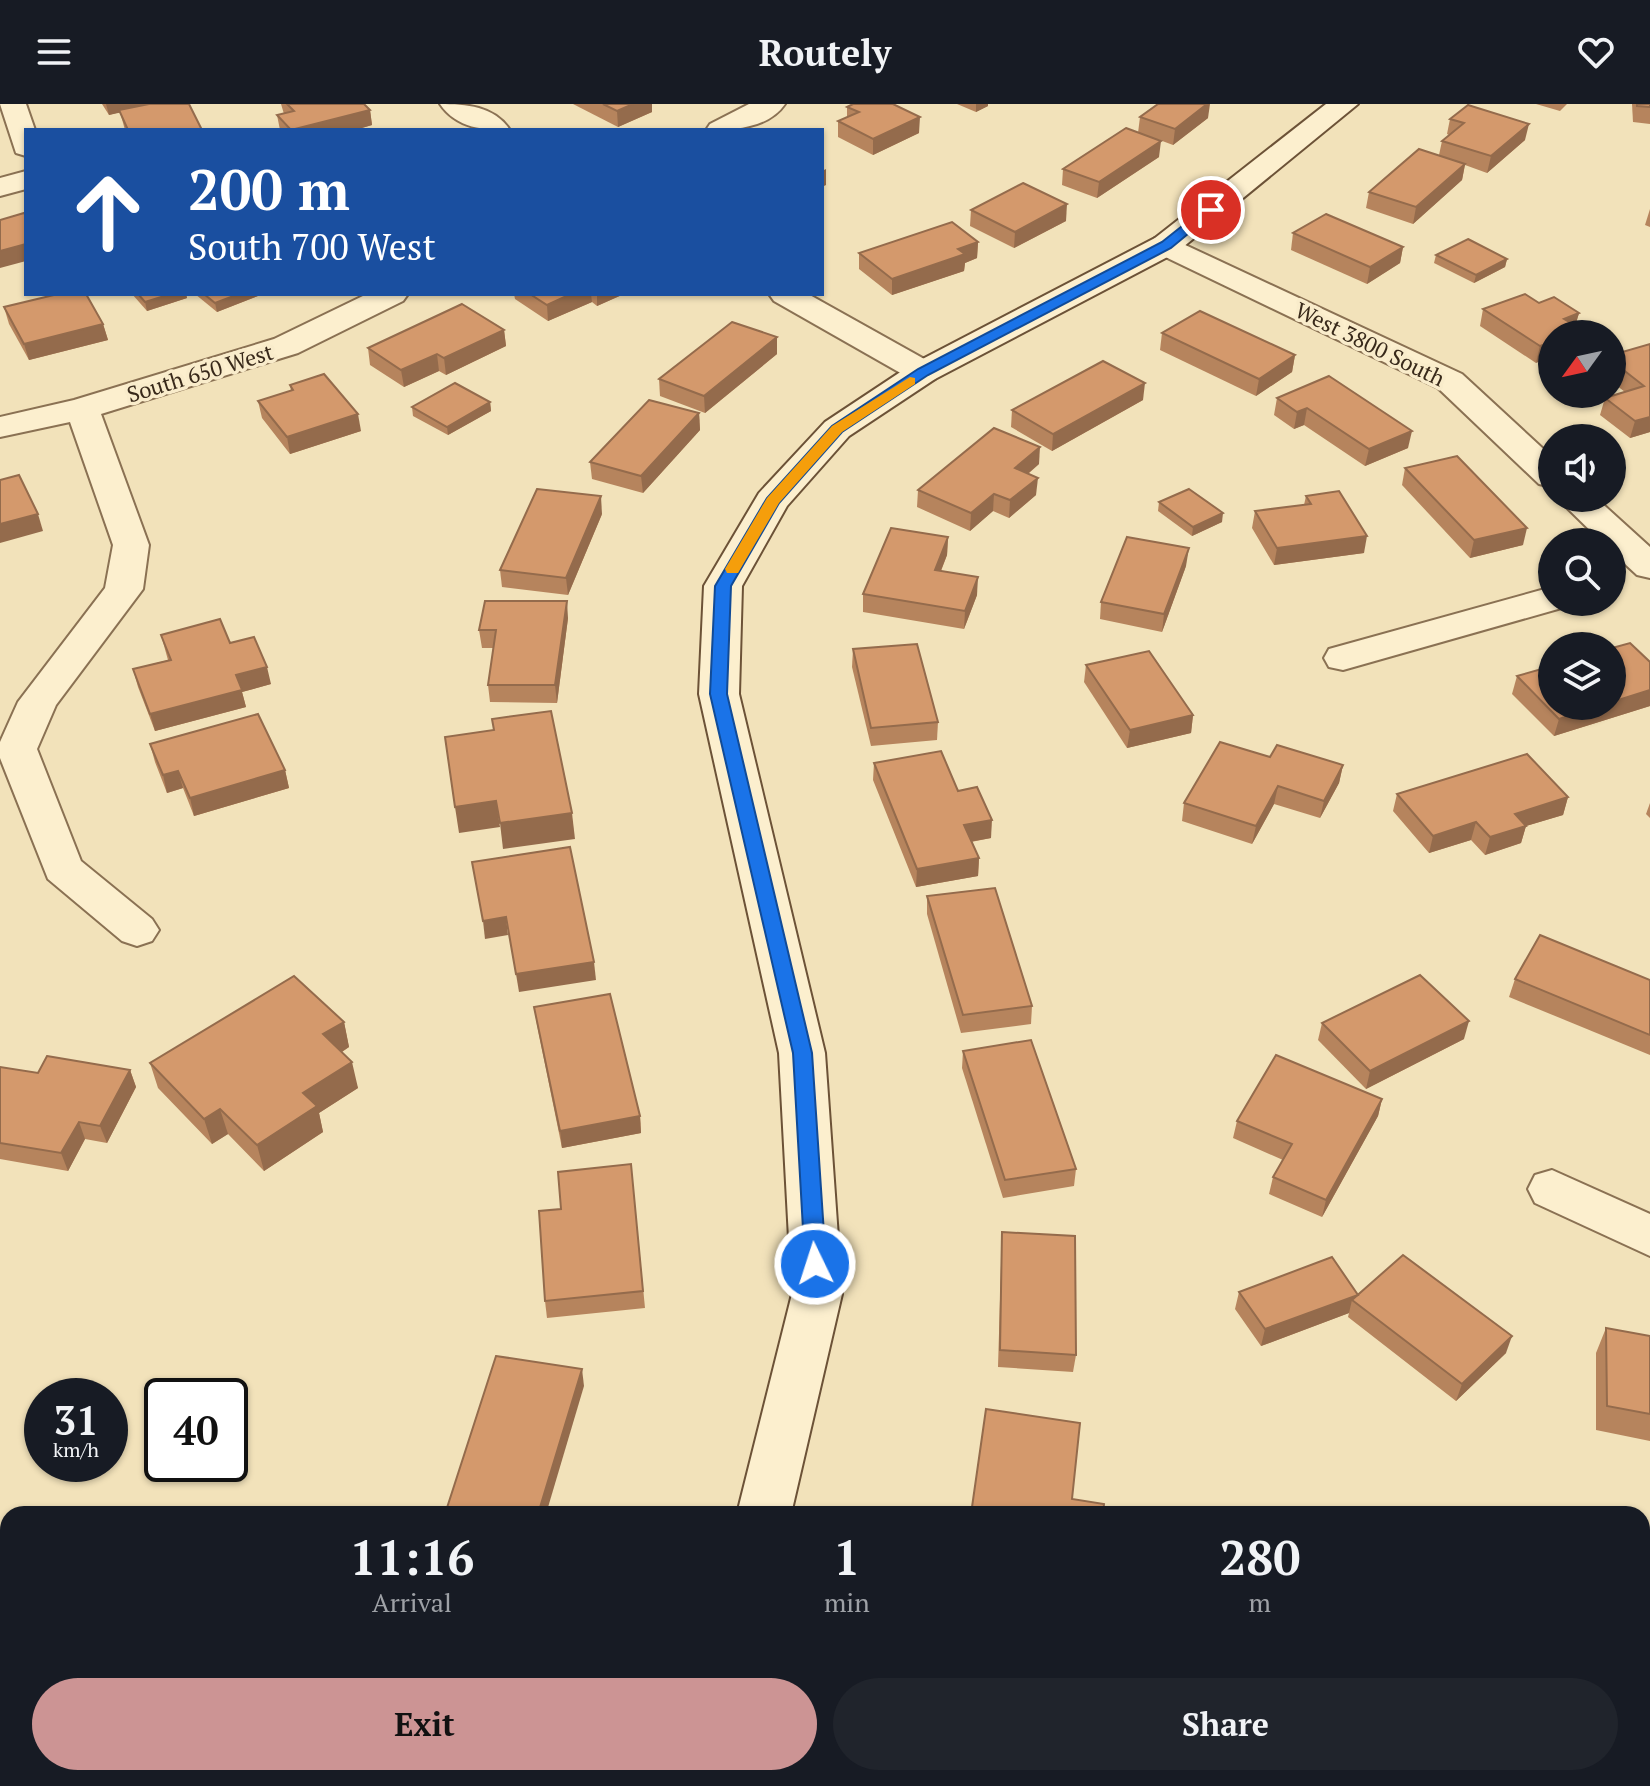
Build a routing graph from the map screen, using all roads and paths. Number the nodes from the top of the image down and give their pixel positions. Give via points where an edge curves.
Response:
1 (12, 104) edge
2 (454, 104) edge
3 (771, 104) edge
4 (1344, 104) edge
5 (493, 128) edge
6 (724, 128) edge
7 (24, 141) edge
8 (24, 181) edge
9 (0, 187) edge
10 (1166, 245) junction
11 (388, 296) edge
12 (789, 296) edge
13 (923, 372) junction
14 (82, 409) junction
15 (0, 427) edge
16 (1538, 463) edge
17 (1590, 512) edge
18 (1650, 570) edge
19 (1626, 578) edge
20 (1538, 603) edge
21 (1343, 658) dead end
22 (137, 930) dead end
23 (1552, 1189) dead end
24 (1650, 1236) edge
25 (766, 1506) edge

1 - 7 street
2 - 5 street
3 - 6 street
4 - 10 street
8 - 9 street
10 - 13 street
10 - 16 street, West 3800 South via 1450,381
11 - 14 street, South 650 West via 286,346
12 - 13 street
13 - 25 street via 837,429 772,501 723,586 719,694 802,1053 817,1294
14 - 15 street, South 650 West
14 - 22 street via 131,545 124,589 38,702 17,749 63,869
17 - 18 street
18 - 19 street
20 - 21 street
23 - 24 street

